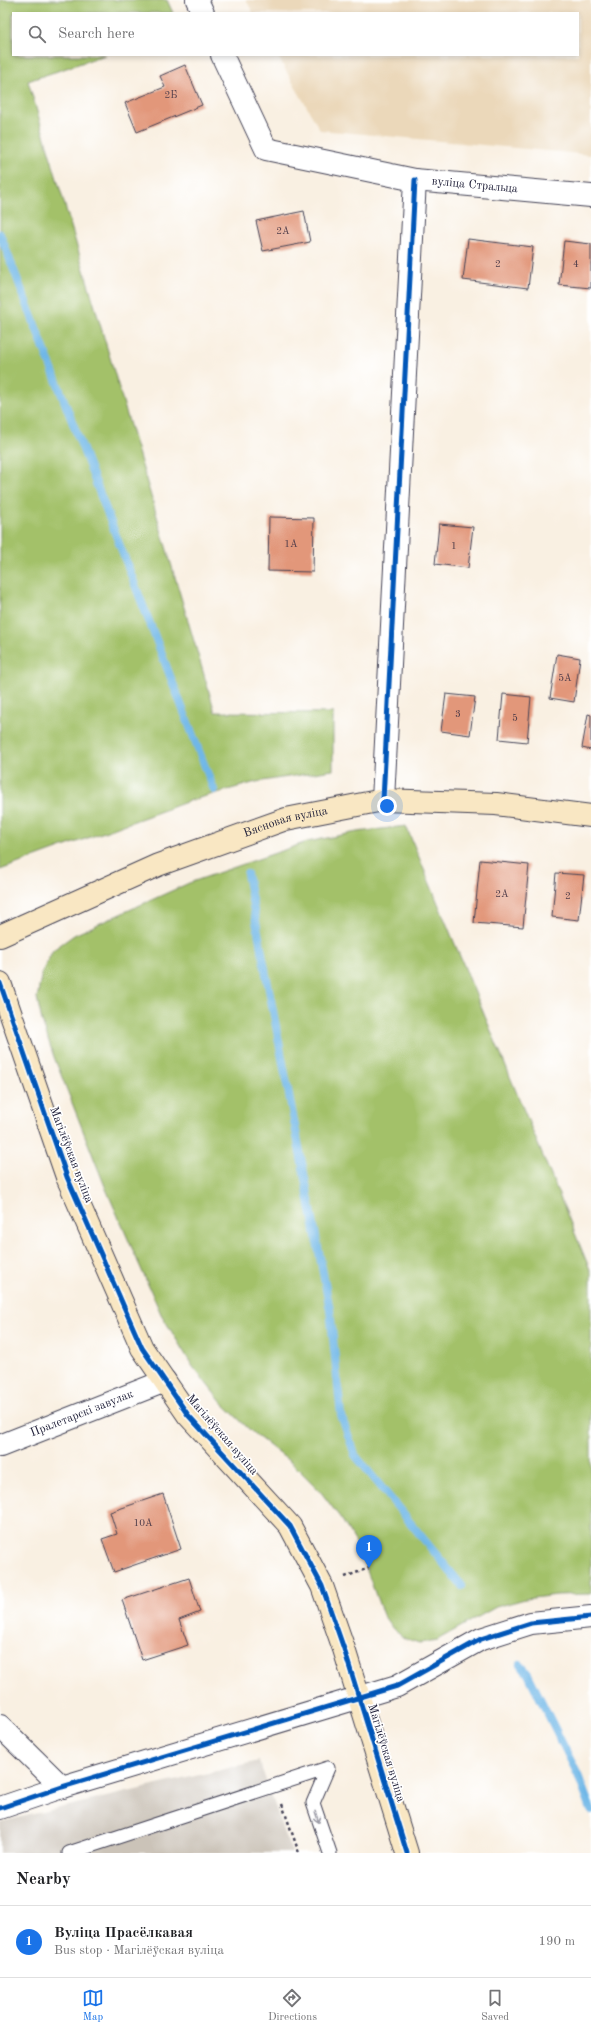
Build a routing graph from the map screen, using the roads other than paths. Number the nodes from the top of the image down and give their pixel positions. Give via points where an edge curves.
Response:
1 (197, 0) edge
2 (203, 12) edge
3 (222, 56) edge
4 (415, 180) junction
5 (591, 196) edge
6 (383, 800) junction
7 (591, 816) edge
8 (0, 936) edge
9 (0, 983) edge
10 (165, 1381) junction
11 (0, 1446) edge
12 (591, 1617) edge
13 (359, 1698) junction
14 (0, 1726) edge
15 (62, 1787) junction
16 (0, 1808) edge
17 (83, 1851) edge
18 (69, 1853) edge
19 (330, 1853) edge
20 (407, 1853) edge

1 - 2 street
3 - 4 street, вуліца Стральца via 266,149
4 - 5 street, вуліца Стральца
4 - 6 street
6 - 7 street, Вясновая вуліца via 496,804
6 - 8 street, Вясновая вуліца via 286,819 158,865
9 - 10 street, Магілёўская вуліца via 67,1177 142,1348
10 - 11 street, Пралетарскі завулак
10 - 13 street, Магілёўская вуліца via 188,1415 290,1526 322,1586
12 - 13 street via 531,1623 481,1639 397,1686
13 - 15 street
13 - 20 street, Магілёўская вуліца
14 - 15 street
15 - 16 street
17 - 18 lane
17 -> 19 lane via 328,1768 313,1804

